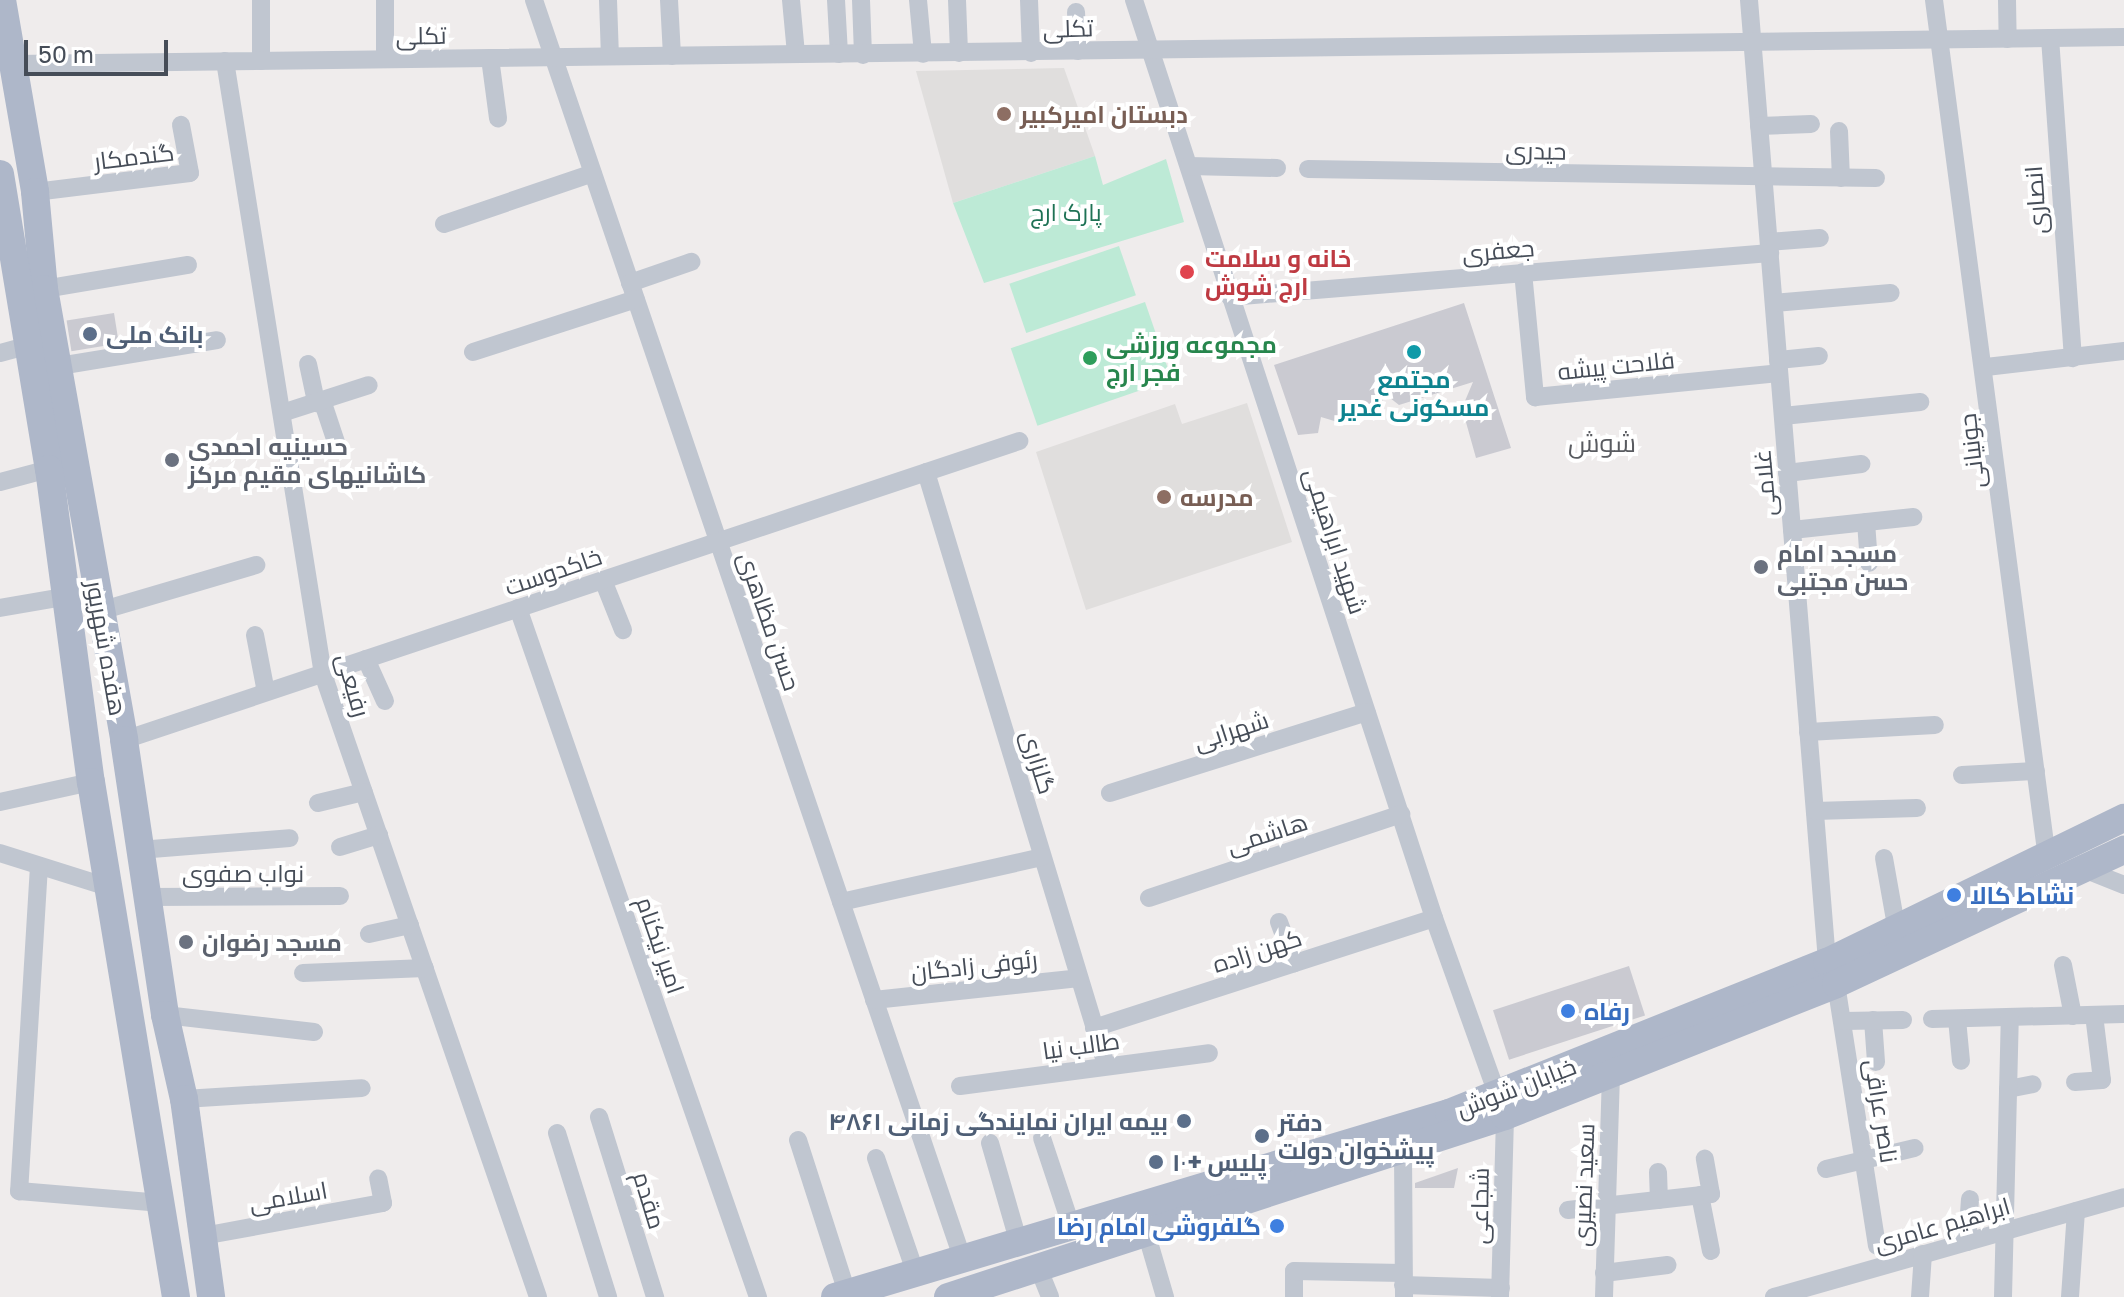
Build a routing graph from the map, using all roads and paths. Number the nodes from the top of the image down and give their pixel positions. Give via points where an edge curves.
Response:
1 (2, 0) edge
2 (261, 0) edge
3 (385, 0) edge
4 (534, 0) edge
5 (608, 0) edge
6 (669, 0) edge
7 (791, 0) edge
8 (836, 0) edge
9 (861, 0) edge
10 (918, 0) edge
11 (957, 0) edge
12 (1029, 0) edge
13 (1134, 0) edge
14 (1749, 0) edge
15 (1934, 0) edge
16 (2007, 0) edge
17 (1076, 12) dead end
18 (2124, 37) edge
19 (2050, 38) junction
20 (1938, 39) junction
21 (2008, 39) junction
22 (1752, 43) junction
23 (1151, 50) junction
24 (1078, 51) junction
25 (959, 53) junction
26 (1031, 53) junction
27 (796, 54) junction
28 (839, 54) junction
29 (923, 54) junction
30 (863, 55) junction
31 (610, 56) junction
32 (672, 56) junction
33 (553, 57) junction
34 (490, 58) junction
35 (385, 59) junction
36 (225, 61) junction
37 (261, 61) junction
38 (14, 64) junction
39 (498, 118) dead end
40 (1811, 124) dead end
41 (181, 125) dead end
42 (1759, 126) junction
43 (1839, 131) dead end
44 (1189, 166) junction
45 (1277, 168) dead end
46 (1308, 169) dead end
47 (593, 173) junction
48 (0, 174) edge
49 (1841, 178) junction
50 (1876, 178) dead end
51 (1763, 179) junction
52 (35, 192) junction
53 (444, 224) dead end
54 (1820, 238) dead end
55 (1769, 247) junction
56 (691, 262) dead end
57 (188, 265) dead end
58 (1523, 272) junction
59 (44, 289) junction
60 (633, 291) junction
61 (1891, 293) dead end
62 (1230, 297) junction
63 (1774, 303) junction
64 (217, 340) dead end
65 (14, 350) edge
66 (2124, 351) edge
67 (473, 352) dead end
68 (1819, 356) dead end
69 (2073, 358) junction
70 (308, 364) dead end
71 (59, 366) junction
72 (1779, 366) junction
73 (1986, 367) junction
74 (369, 385) dead end
75 (319, 402) junction
76 (1920, 402) dead end
77 (282, 413) junction
78 (1783, 416) junction
79 (1019, 441) dead end
80 (336, 442) dead end
81 (1861, 464) dead end
82 (49, 469) junction
83 (926, 472) junction
84 (1787, 473) junction
85 (0, 482) edge
86 (1913, 517) dead end
87 (1866, 522) junction
88 (1792, 530) junction
89 (718, 541) junction
90 (1869, 563) dead end
91 (256, 565) dead end
92 (603, 580) junction
93 (64, 597) junction
94 (0, 608) edge
95 (518, 608) junction
96 (100, 611) junction
97 (623, 630) dead end
98 (255, 635) dead end
99 (366, 659) junction
100 (323, 674) junction
101 (266, 692) junction
102 (385, 701) dead end
103 (1367, 712) junction
104 (1935, 725) dead end
105 (1808, 732) junction
106 (124, 740) junction
107 (2036, 771) junction
108 (1962, 775) dead end
109 (91, 782) junction
110 (364, 792) junction
111 (1110, 793) dead end
112 (0, 802) edge
113 (318, 803) dead end
114 (1917, 808) dead end
115 (1815, 811) junction
116 (1401, 814) junction
117 (2124, 818) edge
118 (379, 835) junction
119 (290, 838) dead end
120 (340, 847) dead end
121 (139, 850) junction
122 (2124, 850) edge
123 (0, 853) edge
124 (1042, 857) junction
125 (1884, 858) dead end
126 (2047, 858) junction
127 (39, 866) junction
128 (2086, 870) junction
129 (2124, 885) edge
130 (108, 887) junction
131 (340, 896) dead end
132 (146, 897) junction
133 (1149, 898) dead end
134 (841, 902) junction
135 (1434, 918) junction
136 (1279, 922) dead end
137 (410, 925) junction
138 (1897, 931) junction
139 (369, 934) dead end
140 (1294, 963) junction
141 (2063, 965) dead end
142 (425, 968) junction
143 (303, 973) dead end
144 (1832, 973) junction
145 (1079, 978) junction
146 (874, 1000) junction
147 (2124, 1014) edge
148 (165, 1015) junction
149 (2094, 1015) junction
150 (2073, 1016) junction
151 (2010, 1017) junction
152 (1932, 1019) dead end
153 (1957, 1019) junction
154 (1873, 1020) junction
155 (1903, 1020) dead end
156 (1843, 1021) junction
157 (1094, 1028) junction
158 (314, 1032) dead end
159 (1209, 1053) dead end
160 (1961, 1061) dead end
161 (1876, 1062) dead end
162 (1106, 1065) junction
163 (1611, 1075) junction
164 (2075, 1082) dead end
165 (2033, 1084) dead end
166 (960, 1086) dead end
167 (362, 1088) dead end
168 (2008, 1089) junction
169 (184, 1099) junction
170 (1501, 1105) junction
171 (599, 1117) dead end
172 (557, 1133) dead end
173 (1042, 1138) dead end
174 (798, 1140) dead end
175 (990, 1143) dead end
176 (1915, 1148) dead end
177 (1403, 1152) junction
178 (876, 1158) dead end
179 (1705, 1159) dead end
180 (1866, 1160) junction
181 (1826, 1169) dead end
182 (1658, 1172) dead end
183 (378, 1178) dead end
184 (1706, 1194) junction
185 (2124, 1197) edge
186 (1970, 1199) dead end
187 (1659, 1200) junction
188 (161, 1203) junction
189 (1606, 1206) junction
190 (1568, 1210) dead end
191 (2076, 1211) junction
192 (1071, 1225) junction
193 (2005, 1230) junction
194 (1146, 1232) junction
195 (203, 1236) junction
196 (1018, 1240) junction
197 (1967, 1242) junction
198 (1877, 1246) dead end
199 (1711, 1251) dead end
200 (1923, 1254) junction
201 (962, 1257) junction
202 (1667, 1265) dead end
203 (1038, 1267) junction
204 (915, 1271) junction
205 (1604, 1273) junction
206 (1403, 1285) edge
207 (1820, 1290) edge
208 (978, 1292) edge
209 (1501, 1292) edge
210 (841, 1295) edge
211 (176, 1297) edge
212 (211, 1297) edge
213 (538, 1297) edge
214 (608, 1297) edge
215 (655, 1297) edge
216 (758, 1297) edge
217 (948, 1297) edge
218 (1050, 1297) edge
219 (1165, 1297) edge
220 (1294, 1297) edge
221 (1604, 1297) edge
222 (1774, 1297) edge
223 (1920, 1297) edge
224 (2003, 1297) edge
225 (2070, 1297) edge

1 - 38 main road, هفده شهریور
2 - 37 street
3 - 35 street
4 - 33 street, حسن مظاهری
5 - 31 street
6 - 32 street
7 - 27 street
8 - 28 street
9 - 30 street
10 - 29 street
11 - 25 street
12 - 26 street
13 - 23 street, شهید ابراهیمی
14 - 22 street, غلامی
15 - 20 street, جونیانی
16 - 21 street
17 - 24 street
18 - 19 street, تکلی
19 - 21 street, تکلی
19 - 69 street, انصاری
20 - 21 street, تکلی
20 - 22 street, تکلی
20 - 73 street, جونیانی
22 - 23 street, تکلی
22 - 42 street, غلامی
23 - 24 street, تکلی
23 - 44 street, شهید ابراهیمی
24 - 26 street, تکلی
25 - 26 street, تکلی
25 - 29 street, تکلی
27 - 28 street, تکلی
27 - 32 street, تکلی
28 - 30 street, تکلی
29 - 30 street, تکلی
31 - 32 street, تکلی
31 - 33 street, تکلی
33 - 34 street, تکلی
33 - 47 street, حسن مظاهری
34 - 35 street, تکلی
34 - 39 street
35 - 37 street, تکلی
36 - 37 street, تکلی
36 - 38 street, تکلی
36 - 77 street, رفیعی
38 - 52 main road, هفده شهریور
40 - 42 street
41 - 52 street, گندمکار via 190,173
42 - 51 street, غلامی
43 - 49 street
44 - 45 street
44 - 62 street, شهید ابراهیمی
46 - 51 street, حیدری
47 - 53 street
47 - 60 street, حسن مظاهری
48 - 65 main road, هفده شهریور
49 - 50 street, حیدری
49 - 51 street, حیدری
51 - 55 street, غلامی
52 - 59 main road, هفده شهریور
54 - 55 street, جعفری
55 - 58 street, جعفری
55 - 63 street, غلامی
56 - 60 street
57 - 59 street
58 - 62 street, جعفری
58 - 72 street, فلاحت پیشه via 1535,397
59 - 71 main road, هفده شهریور
60 - 67 street
60 - 89 street, حسن مظاهری
61 - 63 street
62 - 103 street, شهید ابراهیمی
63 - 72 street, غلامی
64 - 71 street
65 - 82 main road, هفده شهریور
66 - 69 street
68 - 72 street
69 - 73 street
70 - 75 street
71 - 96 main road, هفده شهریور
72 - 78 street, غلامی
73 - 107 street, جونیانی
74 - 75 street
75 - 77 street
75 - 80 street
76 - 78 street
77 - 100 street, رفیعی
78 - 84 street, غلامی
79 - 83 street, خاکدوست
81 - 84 street
82 - 85 street
82 - 93 main road, هفده شهریور
83 - 89 street, خاکدوست
83 - 124 street, گلزاری
84 - 88 street, غلامی
86 - 87 street
87 - 88 street
87 - 90 street
88 - 105 street, غلامی
89 - 92 street, خاکدوست
89 - 134 street, حسن مظاهری
91 - 96 street
92 - 95 street, خاکدوست
92 - 97 street
93 - 94 street
93 - 109 main road, هفده شهریور
95 - 99 street, خاکدوست
95 - 216 street, امیر نیکنام
96 - 106 main road, هفده شهریور
98 - 101 street
99 - 100 street, خاکدوست
99 - 102 street
100 - 101 street, خاکدوست
100 - 110 street, رفیعی
101 - 106 street, خاکدوست
103 - 111 street, شهرابی
103 - 116 street, شهید ابراهیمی
104 - 105 street
105 - 115 street, غلامی
106 - 121 main road, هفده شهریور
107 - 108 street
107 - 126 street, جونیانی
109 - 112 street
109 - 130 main road, هفده شهریور
110 - 113 street
110 - 118 street, رفیعی
114 - 115 street
115 - 144 street, غلامی
116 - 133 street, هاشمی
116 - 135 street, شهید ابراهیمی
117 - 126 main road, خیابان شوش
118 - 120 street
118 - 137 street, رفیعی
119 - 121 street
121 - 132 main road, هفده شهریور
122 - 128 main road, خیابان شوش
123 - 127 street
124 - 134 street
124 - 145 street, گلزاری
125 - 138 street
126 - 138 main road, خیابان شوش
127 - 130 street
127 - 188 street via 19,1191
128 - 129 street
128 - 144 main road, خیابان شوش
130 - 188 main road, هفده شهریور
131 - 132 street, نواب صفوی
132 - 148 main road, هفده شهریور
134 - 146 street, حسن مظاهری
135 - 140 street, کهن زاده
135 - 170 street, شهید ابراهیمی
136 - 140 street
137 - 139 street
137 - 142 street, رفیعی
138 - 144 main road, خیابان شوش
140 - 157 street, کهن زاده
141 - 150 street
142 - 143 street
142 - 213 street, رفیعی
144 - 156 street, ناصر عراقی
144 - 163 main road, خیابان شوش
144 - 170 main road, خیابان شوش
145 - 146 street, رئوفی زادگان
145 - 157 street, گلزاری
146 - 201 street, حسن مظاهری
147 - 149 street
148 - 158 street
148 - 169 main road, هفده شهریور
149 - 150 street
149 - 164 street via 2102,1080
150 - 151 street
151 - 153 street
151 - 168 street
152 - 153 street
153 - 160 street
154 - 155 street
154 - 156 street
154 - 161 street
156 - 180 street, ناصر عراقی
157 - 162 street, گلزاری
159 - 162 street, طالب نیا
162 - 166 street, طالب نیا
163 - 170 main road, خیابان شوش
163 - 189 street, سعید نصیری
165 - 168 street
167 - 169 street
168 - 193 street
169 - 195 main road, هفده شهریور
170 - 177 main road, خیابان شوش
170 - 192 main road, خیابان شوش
170 - 209 street, شجاعی
171 - 215 street, مقدم
172 - 214 street
173 - 192 street
174 - 210 street
175 - 196 street
176 - 180 street
177 - 194 main road, خیابان شوش
177 - 206 street
178 - 204 street
179 - 184 street
180 - 181 street
180 - 198 street, ناصر عراقی
182 - 187 street
183 - 195 street, اسلامی via 383,1203
184 - 187 street
184 - 199 street
185 - 191 street, ابراهیم عامری
186 - 197 street
187 - 189 street
188 - 211 main road, هفده شهریور
189 - 190 street
189 - 205 street, سعید نصیری
191 - 193 street, ابراهیم عامری
191 - 225 street
192 - 196 main road, خیابان شوش
193 - 197 street, ابراهیم عامری
193 - 224 street
194 - 203 main road, خیابان شوش
194 - 219 street
195 - 212 main road, هفده شهریور
196 - 201 main road, خیابان شوش
197 - 200 street, ابراهیم عامری
200 - 207 street, ابراهیم عامری
200 - 223 street
201 - 204 main road, خیابان شوش
202 - 205 street
203 - 208 main road, خیابان شوش
203 - 218 street
204 - 210 main road, خیابان شوش
205 - 221 street, سعید نصیری
206 - 209 street
206 - 220 street via 1294,1271
207 - 222 street, ابراهیم عامری
208 - 217 main road, خیابان شوش

